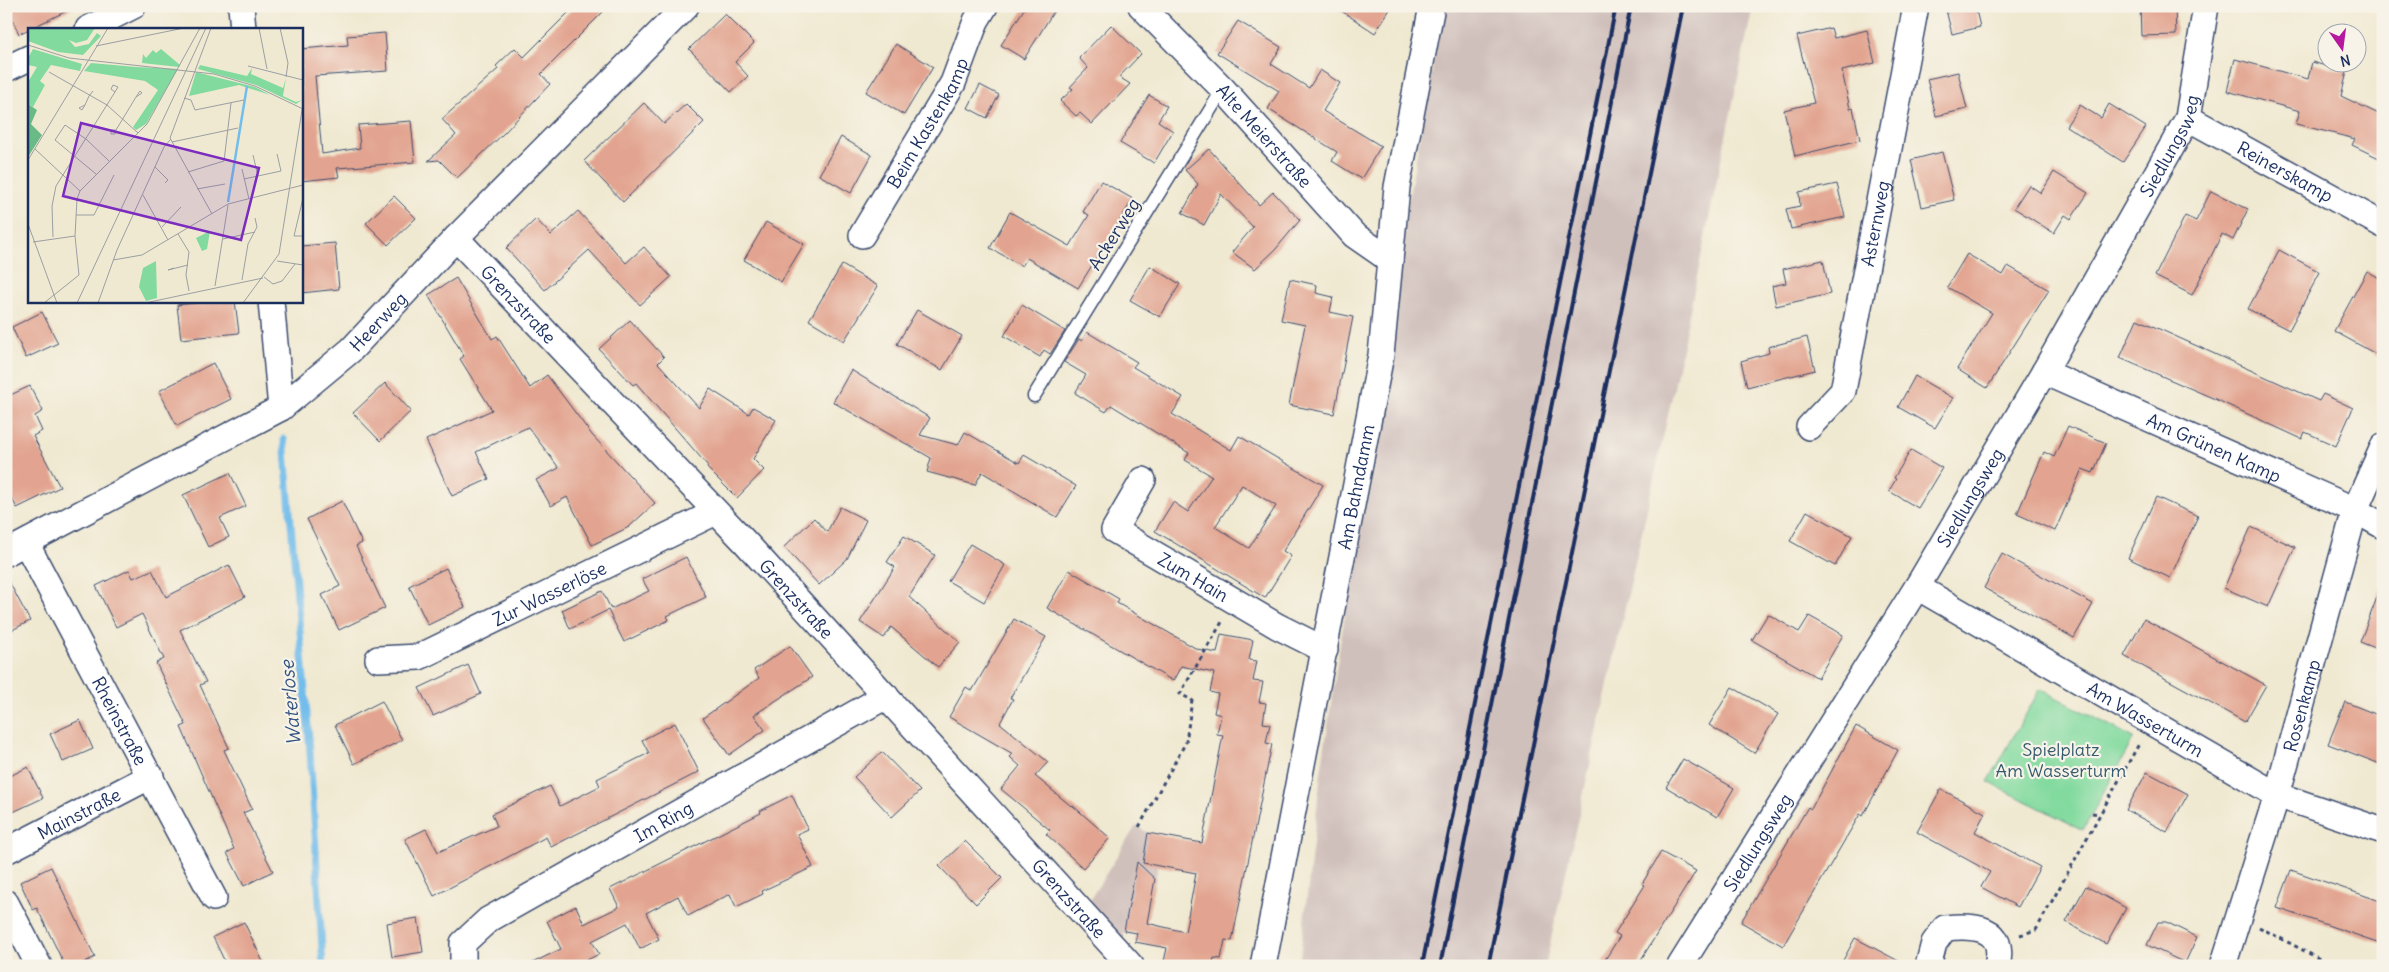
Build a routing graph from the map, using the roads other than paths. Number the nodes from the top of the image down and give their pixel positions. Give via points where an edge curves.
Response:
1 (133, 6) edge
2 (241, 6) edge
3 (686, 6) edge
4 (985, 6) edge
5 (1141, 6) edge
6 (1432, 6) edge
7 (1916, 6) edge
8 (2206, 6) edge
9 (90, 28) edge
10 (243, 28) edge
11 (28, 58) edge
12 (6, 69) edge
13 (1223, 89) junction
14 (2188, 118) junction
15 (2383, 225) edge
16 (862, 235) dead end
17 (456, 238) junction
18 (1390, 260) junction
19 (271, 302) edge
20 (2044, 372) junction
21 (1034, 396) dead end
22 (281, 408) junction
23 (1809, 427) dead end
24 (2383, 447) edge
25 (1144, 480) dead end
26 (2355, 510) junction
27 (716, 512) junction
28 (2383, 526) edge
29 (16, 548) edge
30 (1917, 587) junction
31 (1325, 650) junction
32 (378, 659) dead end
33 (886, 696) junction
34 (152, 776) junction
35 (2277, 795) junction
36 (2383, 831) edge
37 (6, 851) edge
38 (214, 898) dead end
39 (6, 903) edge
40 (39, 966) edge
41 (463, 966) edge
42 (1131, 966) edge
43 (1263, 966) edge
44 (1680, 966) edge
45 (1928, 966) edge
46 (1997, 966) edge
47 (2223, 966) edge

1 - 9 street
2 - 10 street
3 - 17 street, Heerweg
4 - 16 street, Beim Kastenkamp via 976,21 953,84
5 - 13 street, Alte Meierstraße
6 - 18 street, Am Bahndamm via 1398,187
7 - 23 street, Asternweg via 1843,391
8 - 14 street, Siedlungsweg
11 - 12 street
13 - 18 street, Alte Meierstraße via 1354,235
13 - 21 lane, Ackerweg
14 - 15 street, Reinerskamp
14 - 20 street, Siedlungsweg
17 - 22 street, Heerweg via 351,350
17 - 27 street, Grenzstraße
18 - 31 street, Am Bahndamm via 1381,355
19 - 22 street
20 - 26 street, Am Grünen Kamp
20 - 30 street, Siedlungsweg
22 - 29 street, Heerweg
24 - 26 street, Rosenkamp
25 - 31 street, Zum Hain via 1114,530
26 - 28 street, Am Grünen Kamp
26 - 35 street, Rosenkamp
27 - 32 street, Zur Wasserlöse via 419,657
27 - 33 street, Grenzstraße
29 - 34 street, Rheinstraße
30 - 35 street, Am Wasserturm
30 - 44 street, Siedlungsweg
31 - 43 street, Am Bahndamm
33 - 41 street, Im Ring via 488,920 463,943
33 - 42 street, Grenzstraße
34 - 37 street, Mainstraße
34 - 38 street, Rheinstraße
35 - 36 street, Am Wasserturm
35 - 47 street, Rosenkamp
39 - 40 street
45 - 46 street via 1934,943 1945,928 1966,926 1985,929 1996,940

